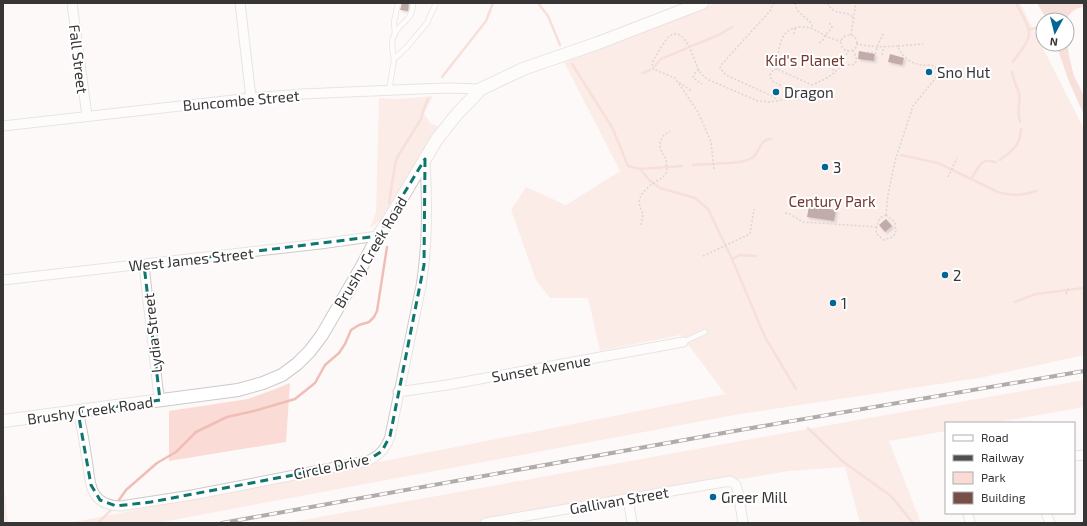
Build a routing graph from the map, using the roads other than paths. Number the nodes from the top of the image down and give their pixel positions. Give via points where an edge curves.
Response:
1 (72, 3) edge
2 (240, 3) edge
3 (398, 3) edge
4 (413, 3) edge
5 (436, 3) edge
6 (702, 3) edge
7 (395, 34) junction
8 (394, 59) junction
9 (481, 89) junction
10 (389, 90) junction
11 (251, 98) junction
12 (86, 116) junction
13 (3, 126) edge
14 (425, 159) junction
15 (378, 236) junction
16 (144, 265) junction
17 (3, 280) edge
18 (704, 332) dead end
19 (682, 342) joint
20 (398, 392) junction
21 (160, 400) junction
22 (78, 412) junction
23 (3, 421) edge
24 (628, 498) junction
25 (485, 523) edge
26 (632, 523) edge
27 (743, 523) edge

1 - 12 street, Fall Street
2 - 11 street
3 - 7 lane via 394,22
4 - 7 lane via 413,10
5 - 8 lane via 427,23
6 - 9 street, Brushy Creek Road via 523,69
7 - 8 lane via 392,48
8 - 10 lane
9 - 10 street, Buncombe Street
9 - 14 street, Brushy Creek Road via 450,122
10 - 11 street, Buncombe Street
11 - 12 street, Buncombe Street
12 - 13 street, Buncombe Street
14 - 15 street, Brushy Creek Road
14 - 20 street, Circle Drive via 427,193 424,265
15 - 16 street, West James Street
15 - 21 street, Brushy Creek Road via 322,334 310,351 290,369 273,380 238,390
16 - 17 street, West James Street
16 - 21 street, Lydia Street
18 - 19 lane
19 - 20 street, Sunset Avenue
20 - 22 street, Circle Drive via 388,443 382,451 367,461 121,506 104,503 93,491
21 - 22 street, Brushy Creek Road
22 - 23 street, Brushy Creek Road
24 - 25 street, Gallivan Street
24 - 26 street
24 - 27 street, Gallivan Street via 730,481 738,492

